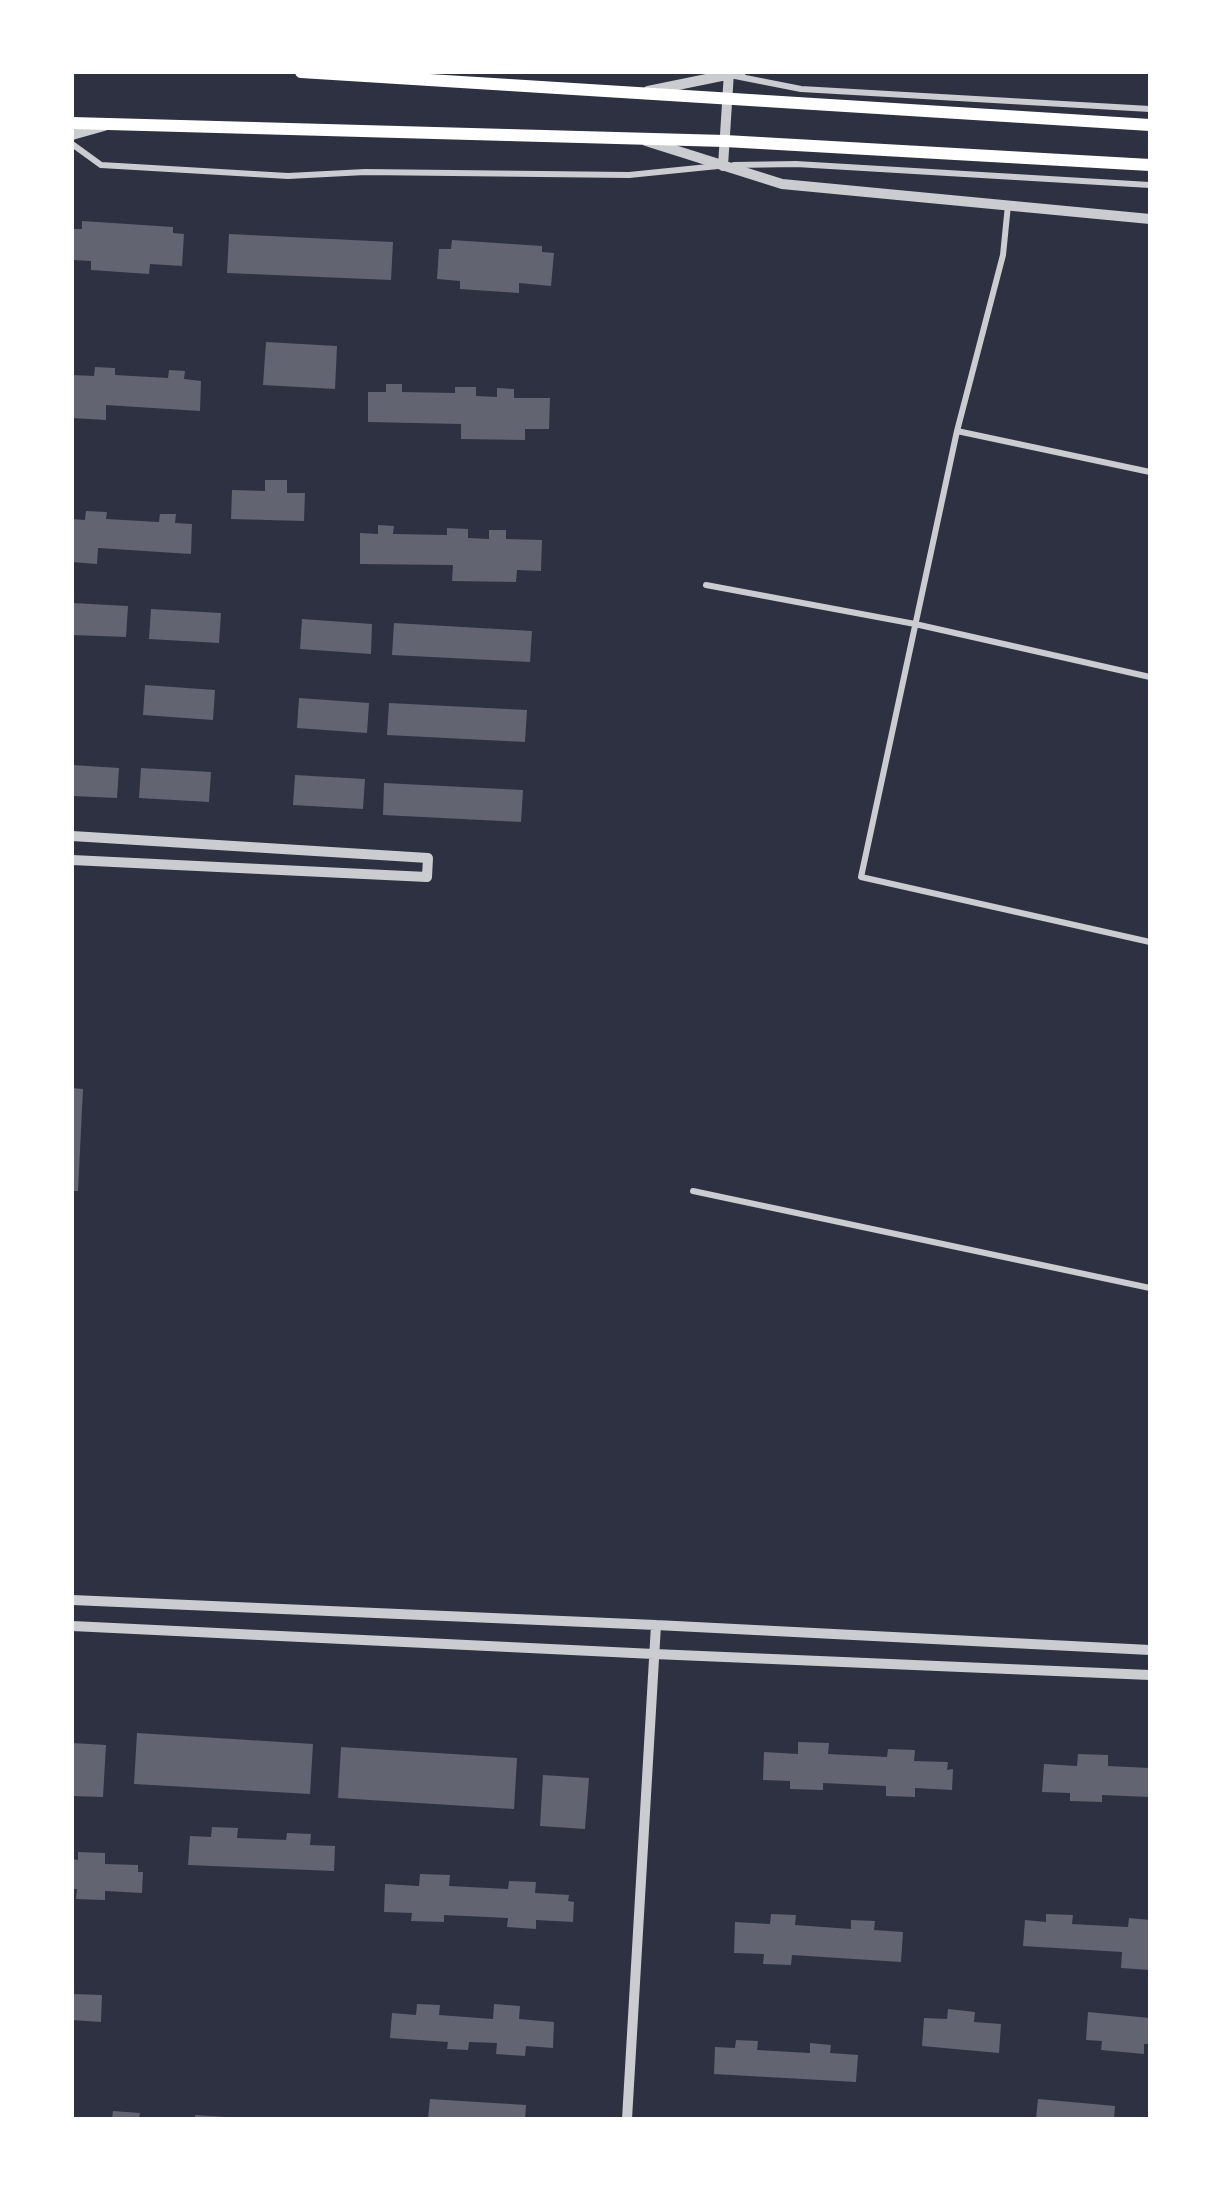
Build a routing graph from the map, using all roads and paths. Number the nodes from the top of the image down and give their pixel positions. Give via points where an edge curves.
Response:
1 (301, 72) edge
2 (717, 72) edge
3 (741, 72) edge
4 (729, 73) edge
5 (639, 92) junction
6 (728, 98) junction
7 (1150, 109) edge
8 (72, 123) edge
9 (106, 125) junction
10 (1150, 125) edge
11 (72, 135) edge
12 (637, 138) junction
13 (724, 141) junction
14 (72, 144) edge
15 (1150, 165) edge
16 (723, 166) junction
17 (1150, 185) edge
18 (1008, 205) junction
19 (1150, 219) edge
20 (957, 431) junction
21 (1150, 472) edge
22 (706, 585) dead end
23 (915, 624) junction
24 (1150, 677) edge
25 (72, 836) edge
26 (72, 860) edge
27 (1150, 942) edge
28 (693, 1191) dead end
29 (1150, 1288) edge
30 (72, 1600) edge
31 (656, 1625) junction
32 (72, 1626) edge
33 (1150, 1650) edge
34 (654, 1654) junction
35 (1150, 1675) edge
36 (627, 2119) edge

1 - 5 main road
2 - 4 street
3 - 4 street
4 - 5 street
4 - 6 street
4 - 7 street via 801,89
5 - 6 main road
6 - 10 main road
6 - 13 street
8 - 9 main road
9 - 11 street
9 - 12 main road
12 - 13 main road
12 - 16 street
13 - 15 main road
13 - 16 street
14 - 16 street via 101,165 288,176 364,172 629,175
16 - 17 street via 796,164
16 - 18 street via 782,184
18 - 19 street
18 - 20 street via 1003,255
20 - 21 street
20 - 23 street
22 - 23 street
23 - 24 street
23 - 27 street via 861,877
25 - 26 street via 428,858 427,877
28 - 29 street
30 - 31 street
31 - 33 street
31 - 34 street
32 - 34 street
34 - 35 street
34 - 36 street

